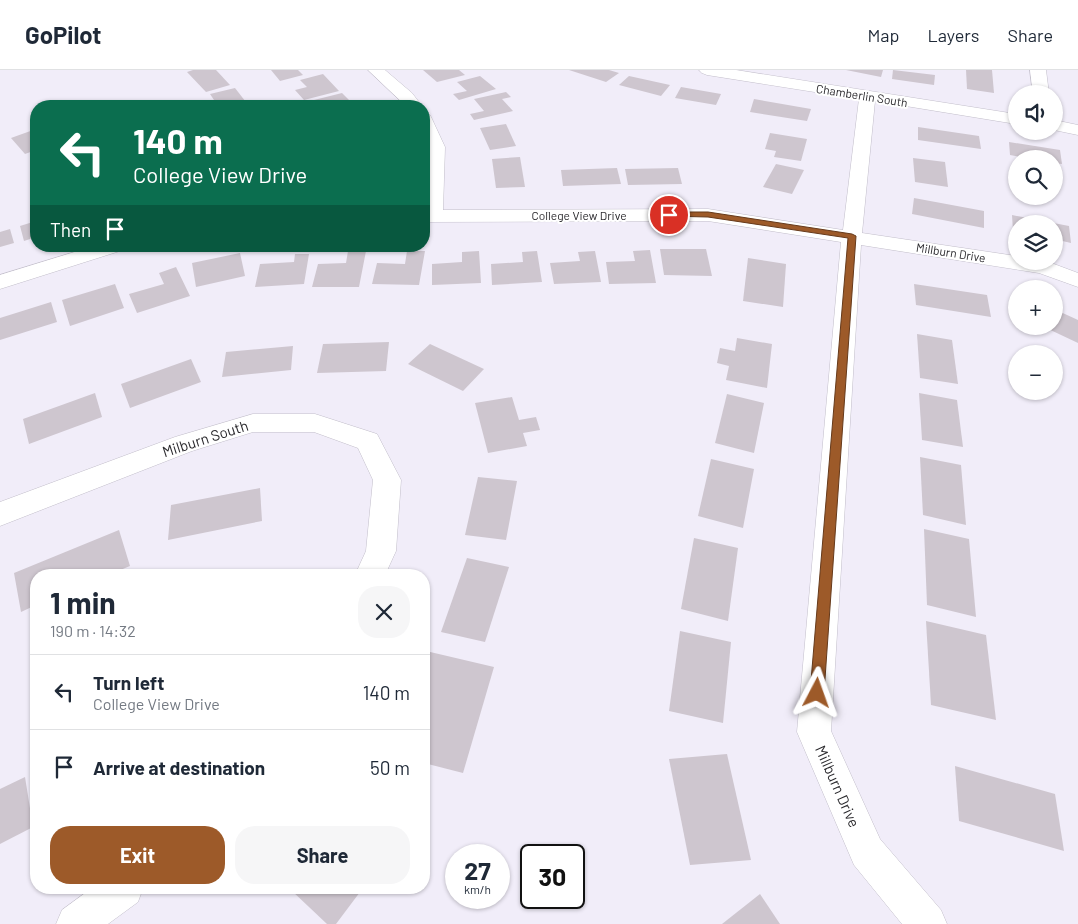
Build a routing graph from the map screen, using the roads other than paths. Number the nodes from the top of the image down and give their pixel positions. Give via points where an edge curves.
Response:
1 (376, 70) edge
2 (707, 70) edge
3 (1038, 70) edge
4 (1040, 85) edge
5 (867, 96) junction
6 (408, 100) edge
7 (1008, 118) edge
8 (1063, 127) edge
9 (1078, 130) edge
10 (430, 133) edge
11 (430, 199) edge
12 (430, 216) edge
13 (852, 236) junction
14 (97, 252) edge
15 (1078, 280) edge
16 (0, 282) edge
17 (0, 514) edge
18 (372, 569) edge
19 (116, 894) edge
20 (76, 924) edge
21 (927, 924) edge

1 - 6 street
2 - 5 street, Chamberlin South
3 - 4 street
5 - 7 street, Chamberlin South
5 - 13 street, Millburn Drive
8 - 9 street
10 - 11 street via 436,147
12 - 13 street, College View Drive via 708,215
13 - 15 street, Millburn Drive via 1043,267
13 - 21 street, Millburn Drive via 814,732 867,852
14 - 16 street
17 - 18 street, Milburn South via 184,444 253,423 315,423 368,441 387,480 380,551
19 - 20 street

